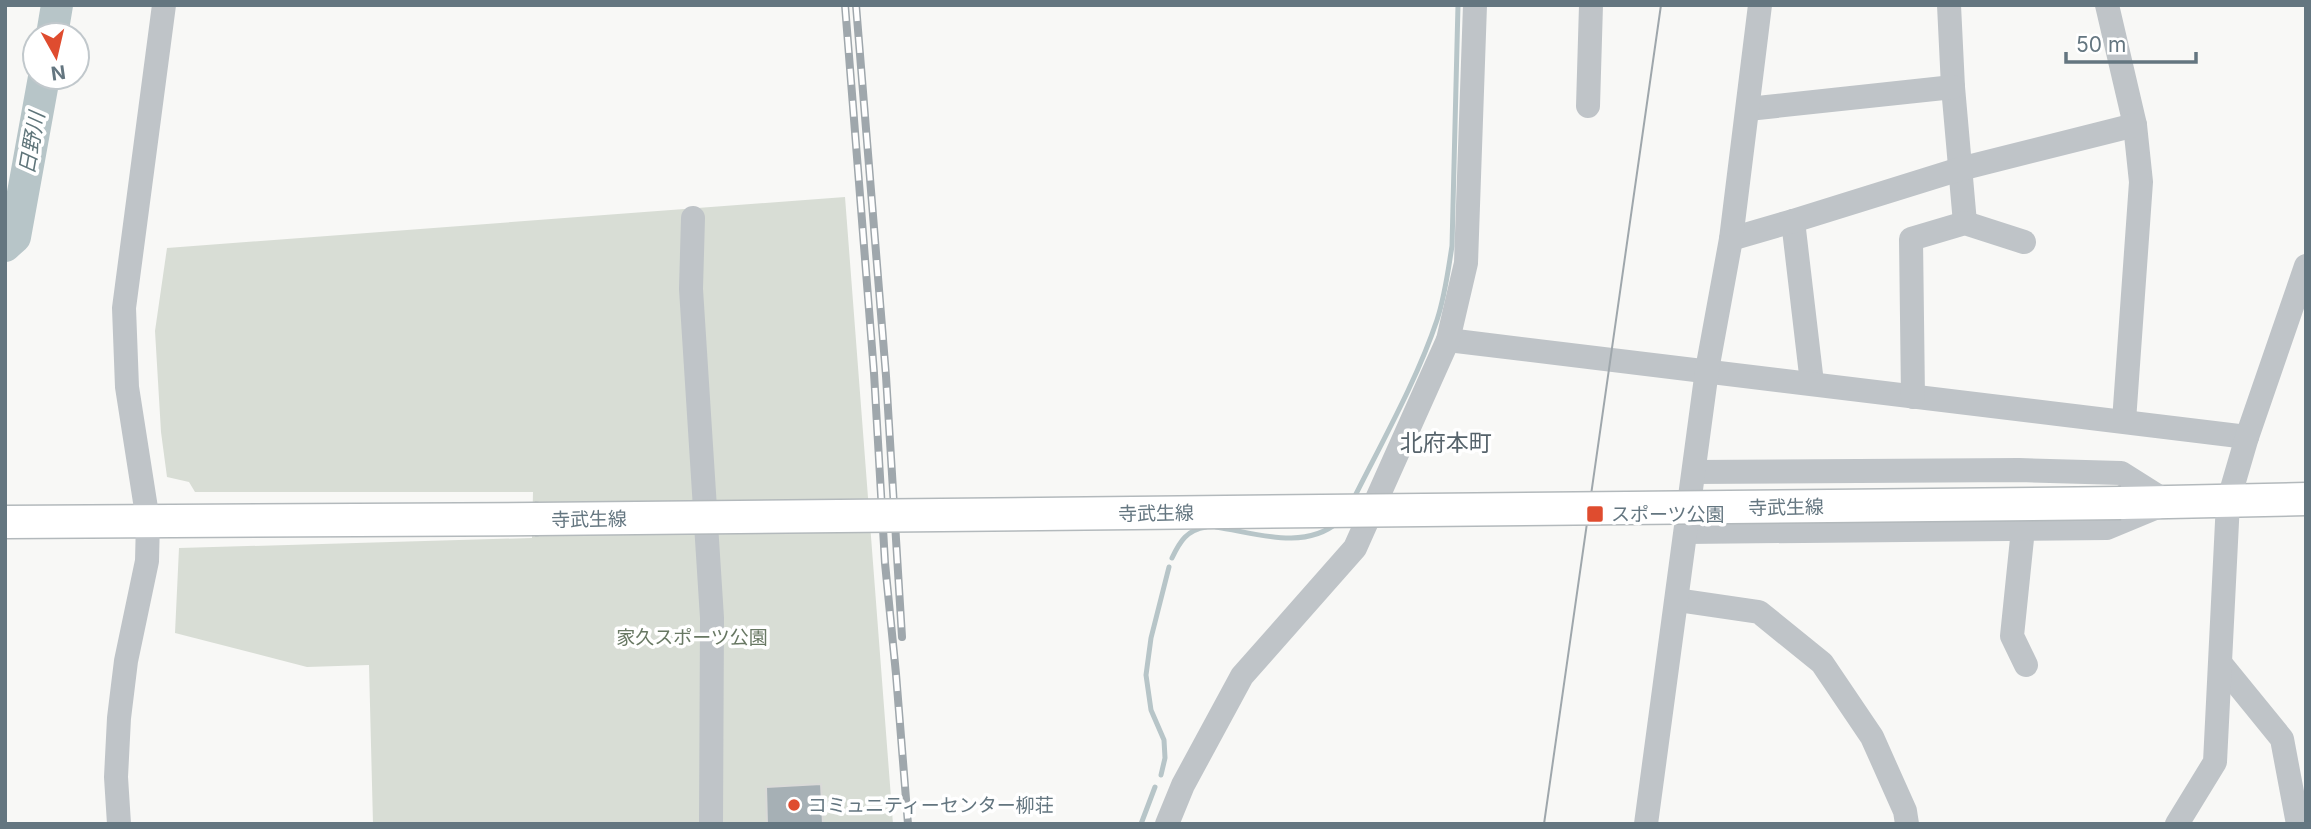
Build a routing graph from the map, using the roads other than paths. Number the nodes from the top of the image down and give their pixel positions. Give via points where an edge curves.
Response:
1 (164, 5) edge
2 (1475, 5) edge
3 (1591, 5) edge
4 (1760, 5) edge
5 (1949, 5) edge
6 (2107, 5) edge
7 (1953, 87) junction
8 (1588, 106) dead end
9 (1748, 109) junction
10 (2135, 125) junction
11 (1960, 169) junction
12 (693, 218) dead end
13 (1793, 221) junction
14 (1965, 223) junction
15 (1731, 239) junction
16 (2024, 242) dead end
17 (2306, 266) edge
18 (1448, 340) junction
19 (1707, 370) junction
20 (1812, 383) junction
21 (1913, 397) junction
22 (2124, 421) junction
23 (2247, 437) junction
24 (1694, 472) junction
25 (2306, 499) edge
26 (2236, 501) junction
27 (2167, 502) junction
28 (148, 521) junction
29 (5, 522) edge
30 (2023, 529) junction
31 (1686, 532) junction
32 (1677, 600) junction
33 (2221, 664) junction
34 (2026, 665) dead end
35 (119, 824) edge
36 (711, 824) edge
37 (1167, 824) edge
38 (1646, 824) edge
39 (1907, 824) edge
40 (2177, 824) edge
41 (2298, 824) edge

1 - 28 street via 124,308 127,387
2 - 18 street via 1466,263
3 - 8 street
4 - 9 street
5 - 7 street
6 - 10 street
7 - 9 street
7 - 11 street
9 - 15 street
10 - 11 street
10 - 22 street via 2141,182
11 - 13 street
11 - 14 street
12 - 36 street via 691,289 712,618
13 - 15 street
13 - 20 street
14 - 16 street
14 - 21 street via 1911,239
15 - 19 street
17 - 23 street
18 - 19 street
18 - 37 street via 1354,548 1242,676
19 - 20 street
19 - 24 street
20 - 21 street
21 - 22 street
22 - 23 street
23 - 26 street
24 - 27 street via 2121,473
24 - 31 street
25 - 26 main road, 寺武生線
26 - 27 main road, 寺武生線
26 - 33 street
27 - 28 main road, 寺武生線, bridge
27 - 30 street via 2107,528
28 - 29 main road, 寺武生線
28 - 35 street via 147,561 119,718
30 - 31 street
30 - 34 street via 2012,636
31 - 32 street
32 - 38 street
32 - 39 street via 1759,612 1822,663 1872,737
33 - 40 street via 2215,762
33 - 41 street via 2282,739

